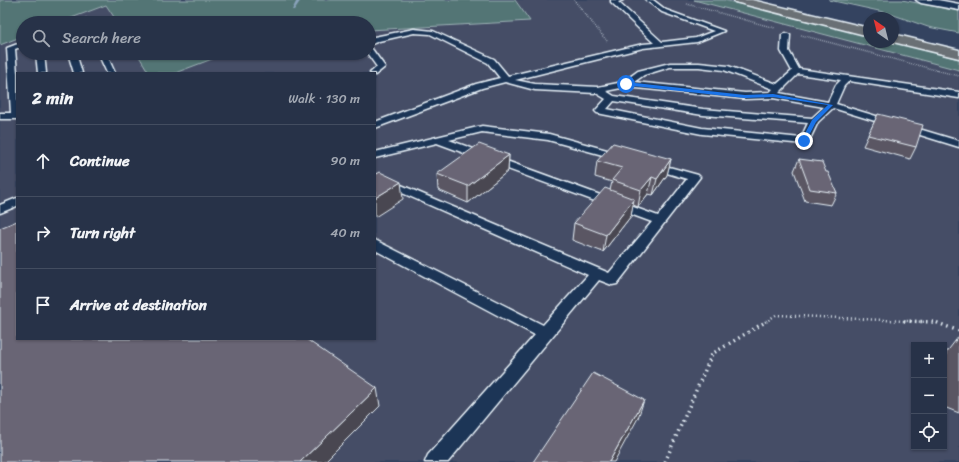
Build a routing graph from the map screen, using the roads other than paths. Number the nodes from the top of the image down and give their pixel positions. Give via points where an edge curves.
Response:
1 (620, 0) edge
2 (649, 0) edge
3 (739, 0) edge
4 (770, 0) edge
5 (774, 0) edge
6 (921, 0) edge
7 (959, 7) edge
8 (832, 12) dead end
9 (863, 22) edge
10 (899, 30) edge
11 (863, 31) edge
12 (786, 35) dead end
13 (899, 39) edge
14 (376, 40) edge
15 (661, 45) junction
16 (959, 45) edge
17 (16, 46) edge
18 (959, 54) edge
19 (41, 60) edge
20 (74, 60) edge
21 (105, 60) edge
22 (376, 60) edge
23 (796, 71) junction
24 (42, 72) edge
25 (78, 72) edge
26 (111, 72) edge
27 (375, 72) edge
28 (847, 78) junction
29 (506, 80) junction
30 (626, 84) junction
31 (598, 90) junction
32 (776, 92) junction
33 (959, 95) edge
34 (612, 98) junction
35 (831, 105) junction
36 (0, 116) edge
37 (16, 116) edge
38 (814, 121) junction
39 (376, 125) edge
40 (436, 139) junction
41 (959, 144) edge
42 (376, 155) edge
43 (376, 178) edge
44 (16, 202) edge
45 (0, 209) edge
46 (660, 221) junction
47 (376, 245) edge
48 (597, 274) junction
49 (546, 334) junction
50 (435, 462) edge

1 - 15 lane via 613,1
2 - 15 lane via 664,11 721,31 698,40
3 - 11 highway
4 - 9 highway
5 - 8 highway
6 - 7 main road
10 - 16 highway
12 - 23 lane via 785,51
13 - 18 highway
14 - 29 lane via 414,31 431,32 491,61
15 - 29 lane via 643,46
17 - 37 lane via 11,48
19 - 24 lane
20 - 25 lane
21 - 26 lane
22 - 27 lane via 382,67
23 - 28 lane
23 - 32 lane
28 - 33 lane
28 - 35 lane via 840,85
29 - 31 lane via 535,87
29 - 39 lane via 479,86
30 - 31 lane
30 - 32 lane via 745,96
30 - 32 lane via 641,72 670,65 699,65 725,68
31 - 34 lane
32 - 35 lane
34 - 38 lane via 703,112
34 - 38 lane via 600,110 702,131 804,141
35 - 38 lane
35 - 41 lane
36 - 37 lane
40 - 42 lane
40 - 46 lane
40 - 46 lane via 482,129 549,137 694,177
43 - 48 lane
44 - 45 lane
46 - 48 lane via 612,280
47 - 49 lane
48 - 49 lane
49 - 50 lane

